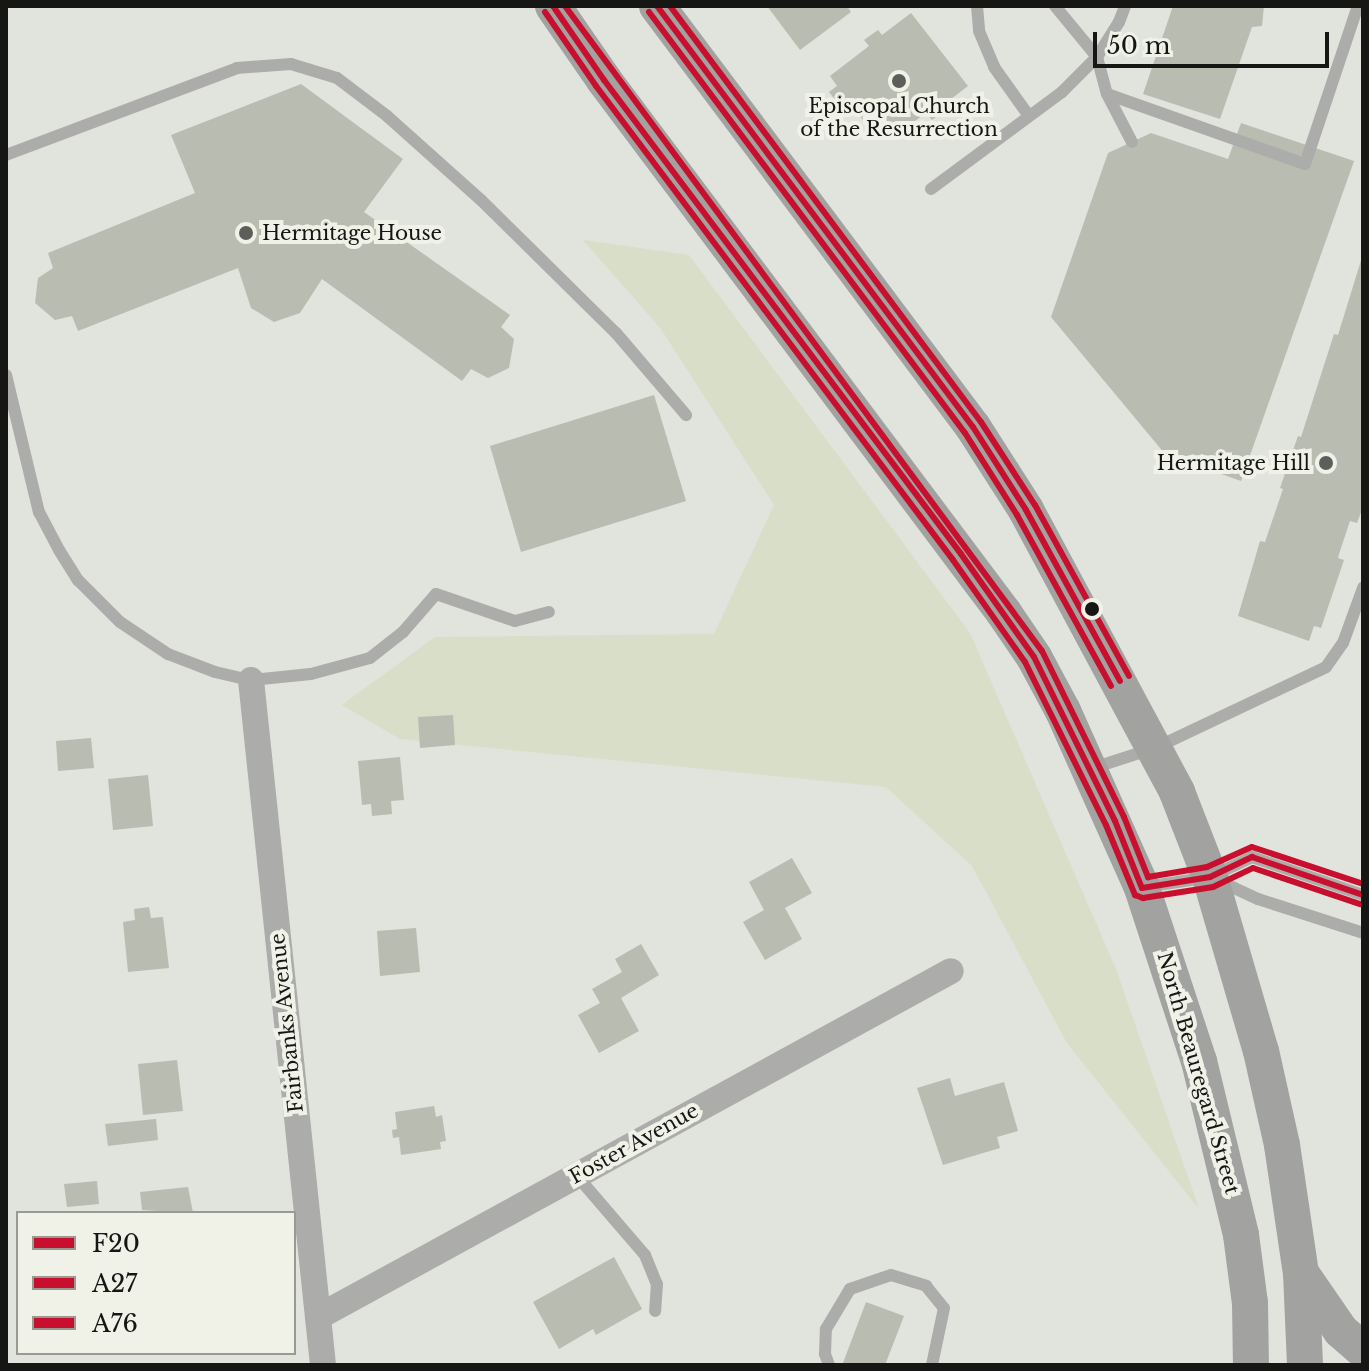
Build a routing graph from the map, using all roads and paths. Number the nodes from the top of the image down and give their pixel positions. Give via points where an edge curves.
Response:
1 (553, 6) edge
2 (657, 6) edge
3 (977, 6) edge
4 (1055, 6) edge
5 (1125, 6) edge
6 (1358, 6) edge
7 (1097, 57) junction
8 (1107, 94) junction
9 (1029, 116) junction
10 (1132, 142) dead end
11 (6, 155) edge
12 (931, 189) dead end
13 (6, 375) edge
14 (686, 415) dead end
15 (1363, 588) edge
16 (549, 612) dead end
17 (251, 680) junction
18 (1155, 748) junction
19 (1090, 769) junction
20 (1210, 877) junction
21 (1142, 888) junction
22 (1363, 895) edge
23 (1363, 933) edge
24 (951, 971) dead end
25 (577, 1176) junction
26 (1301, 1273) junction
27 (655, 1311) dead end
28 (318, 1317) junction
29 (1363, 1350) edge
30 (323, 1365) edge
31 (829, 1365) edge
32 (932, 1365) edge
33 (1251, 1365) edge
34 (1305, 1365) edge

1 - 19 main road, North Beauregard Street via 1004,613 1034,657
2 - 18 main road via 973,427 1026,510
3 - 9 lane via 979,31 994,67
4 - 7 lane
5 - 7 lane
6 - 8 lane via 1305,164
7 - 8 lane
7 - 9 lane
8 - 10 lane
9 - 12 lane
11 - 14 lane via 237,68 291,64 337,78 481,200 616,333
13 - 17 lane via 39,512 78,580 120,622 168,654
15 - 18 lane via 1343,643 1326,667
16 - 17 lane via 515,621 436,594 403,632 370,658 311,674
17 - 28 street, Fairbanks Avenue
18 - 19 lane
18 - 20 main road
19 - 21 main road, North Beauregard Street
20 - 21 lane
20 - 22 lane via 1252,857
20 - 23 lane via 1258,899
20 - 26 main road via 1261,1051
21 - 33 main road, North Beauregard Street via 1190,1032 1228,1174 1250,1303
24 - 25 street, Foster Avenue
25 - 27 lane via 645,1255 657,1284
25 - 28 street, Foster Avenue
26 - 29 main road via 1341,1331
26 - 34 main road
28 - 30 street, Fairbanks Avenue
31 - 32 lane via 826,1329 850,1289 891,1275 926,1286 944,1308

